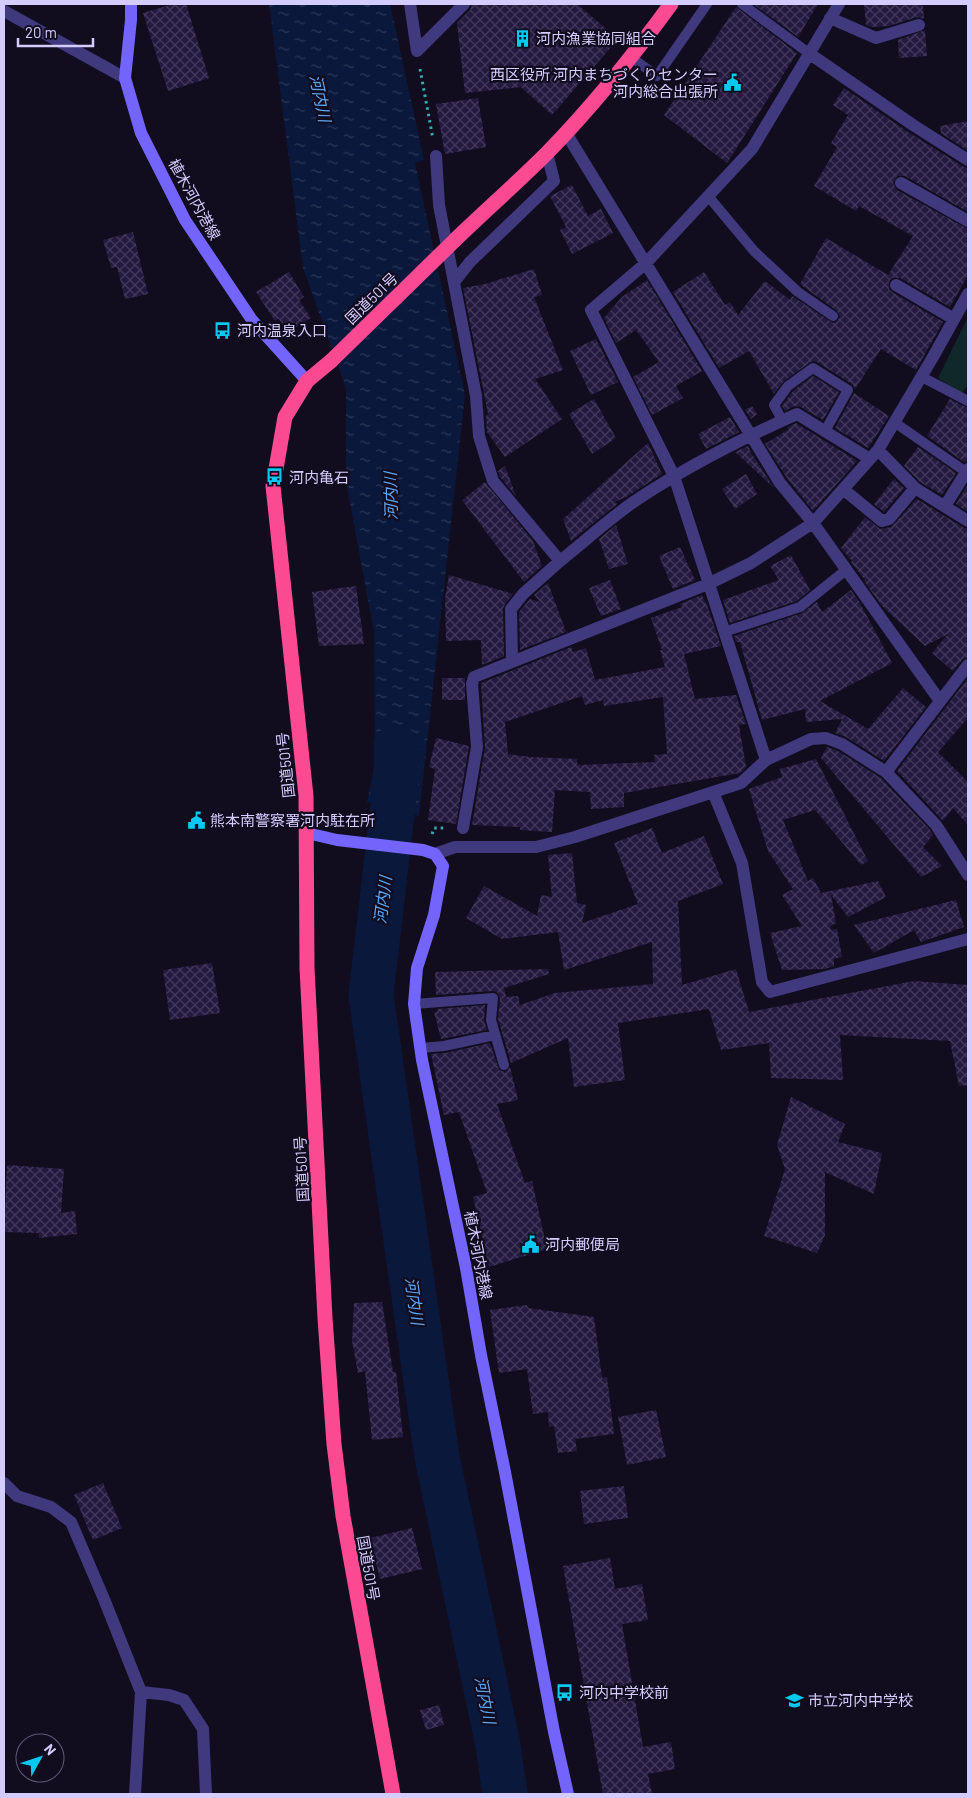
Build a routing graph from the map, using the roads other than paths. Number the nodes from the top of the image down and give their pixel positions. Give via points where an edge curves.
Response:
1 (131, 4) edge
2 (410, 4) edge
3 (464, 4) edge
4 (671, 4) edge
5 (707, 4) edge
6 (742, 4) edge
7 (839, 4) edge
8 (4, 11) edge
9 (830, 18) junction
10 (919, 25) dead end
11 (810, 54) junction
12 (632, 58) junction
13 (126, 78) junction
14 (566, 133) junction
15 (546, 154) junction
16 (436, 156) road end
17 (968, 160) edge
18 (901, 183) dead end
19 (708, 196) junction
20 (968, 221) edge
21 (646, 263) junction
22 (454, 282) junction
23 (896, 285) dead end
24 (968, 294) edge
25 (833, 316) dead end
26 (954, 319) junction
27 (922, 376) junction
28 (307, 380) junction
29 (968, 401) edge
30 (782, 420) junction
31 (894, 422) junction
32 (824, 431) junction
33 (750, 435) junction
34 (874, 454) junction
35 (967, 471) edge
36 (674, 476) junction
37 (915, 488) junction
38 (843, 489) junction
39 (945, 506) junction
40 (968, 521) edge
41 (813, 523) junction
42 (560, 561) junction
43 (846, 570) junction
44 (708, 584) junction
45 (724, 632) junction
46 (512, 661) junction
47 (968, 665) edge
48 (940, 701) junction
49 (766, 760) junction
50 (886, 772) junction
51 (713, 792) junction
52 (463, 828) dead end
53 (307, 833) junction
54 (429, 852) junction
55 (968, 875) edge
56 (968, 939) edge
57 (414, 1004) junction
58 (495, 1034) junction
59 (421, 1048) junction
60 (504, 1065) dead end
61 (4, 1483) edge
62 (141, 1692) junction
63 (135, 1794) edge
64 (206, 1794) edge
65 (393, 1794) edge
66 (568, 1794) edge

1 - 13 main road, 植木河内港線
2 - 3 street via 417,51
4 - 12 highway, 国道501号
5 - 12 lane via 657,76
6 - 11 lane
7 - 9 street
8 - 13 street
9 - 10 street via 876,38
9 - 11 street
11 - 17 street
11 - 19 street via 752,149
12 - 14 highway, 国道501号
13 - 28 main road, 植木河内港線 via 141,133 185,220 252,320
14 - 15 highway, 国道501号
14 - 21 street
15 - 22 street via 554,181 470,262
15 - 28 highway, 国道501号, bridge via 331,361
16 - 22 street via 439,205
18 - 20 street
19 - 21 street
19 - 25 lane via 754,251 798,292
21 - 33 street
21 - 36 street via 591,310
22 - 42 street via 476,396 479,436 493,481
23 - 26 street
24 - 26 street
26 - 27 street
27 - 29 lane
27 - 31 street
28 - 53 highway, 国道501号 via 285,417 273,486 306,796
30 - 32 street via 797,414
30 - 32 lane via 774,405 788,386 813,368 848,390
30 - 33 street
31 - 34 street
31 - 35 lane
32 - 34 street
33 - 36 street
33 - 41 street via 780,483
34 - 37 street
34 - 38 street
35 - 39 street
36 - 42 street via 634,502
36 - 44 street
37 - 38 street via 889,519 882,521
37 - 39 street
38 - 41 street
39 - 40 street
41 - 43 street
41 - 44 street via 751,564
42 - 46 street via 523,594 512,610
43 - 45 lane via 800,607
43 - 48 street
44 - 45 street
44 - 46 street
45 - 49 street
46 - 52 street via 474,677 477,747
47 - 48 street
48 - 50 street
49 - 50 street via 811,739 826,738 842,744
49 - 51 street via 740,783
50 - 55 street via 936,825
51 - 54 street via 536,847 455,847
51 - 56 street via 742,863 762,982 770,992
53 - 54 main road
53 - 65 highway, 国道501号 via 307,968 334,1444 344,1525
54 - 57 main road, 植木河内港線 via 443,866 434,916 417,968
57 - 58 lane via 493,998 491,1020
57 - 59 main road, 植木河内港線
58 - 59 lane
58 - 60 lane
59 - 66 main road, 植木河内港線
61 - 62 street via 17,1496 51,1507 71,1522
62 - 63 street
62 - 64 street via 184,1700 189,1707 203,1729

